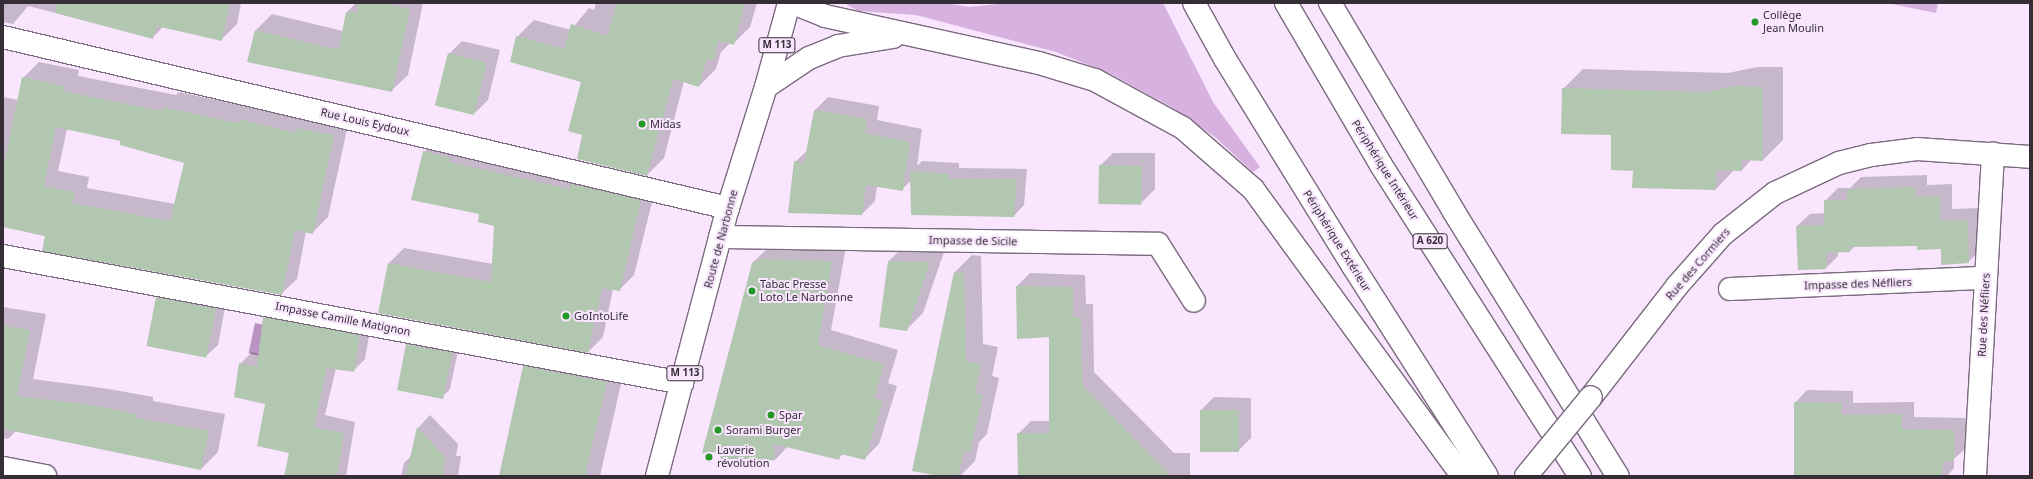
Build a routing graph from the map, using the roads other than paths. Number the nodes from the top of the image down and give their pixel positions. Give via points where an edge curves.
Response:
1 (789, 3) edge
2 (793, 3) edge
3 (1194, 3) edge
4 (1286, 3) edge
5 (1330, 3) edge
6 (912, 35) junction
7 (3, 36) edge
8 (766, 87) junction
9 (1994, 154) junction
10 (2030, 158) edge
11 (728, 208) junction
12 (720, 237) junction
13 (3, 256) edge
14 (1986, 278) junction
15 (1730, 289) dead end
16 (1194, 301) dead end
17 (682, 383) junction
18 (3, 468) edge
19 (45, 476) edge
20 (658, 476) edge
21 (1481, 476) edge
22 (1487, 476) edge
23 (1526, 476) edge
24 (1580, 476) edge
25 (1618, 476) edge
26 (1975, 476) edge

1 - 8 main road, Route de Narbonne / M 113
2 - 6 main road via 824,16
3 - 22 main road, Périphérique Extérieur via 1224,59 1352,266
4 - 24 main road, Périphérique Intérieur / A 620 via 1381,165
5 - 25 main road via 1454,212
6 - 8 main road via 874,38 838,46 808,58
6 - 21 main road via 1039,63 1095,80 1183,128 1253,190 1461,474
7 - 11 main road, Rue Louis Eydoux
8 - 11 main road, Route de Narbonne / M 113
9 - 10 main road, Rue des Cormiers
9 - 14 main road, Rue des Néfliers
9 - 23 main road, Rue des Cormiers, bridge via 1917,149 1871,155 1839,163 1775,193 1723,234 1677,286
11 - 12 main road, Route de Narbonne / M 113
12 - 16 main road, Impasse de Sicile via 1158,244
12 - 17 main road, Route de Narbonne / M 113
13 - 17 main road, Impasse Camille Matignon
14 - 15 main road, Impasse des Néfliers
14 - 26 main road, Rue des Néfliers
17 - 20 main road, Route de Narbonne / M 113
18 - 19 main road

